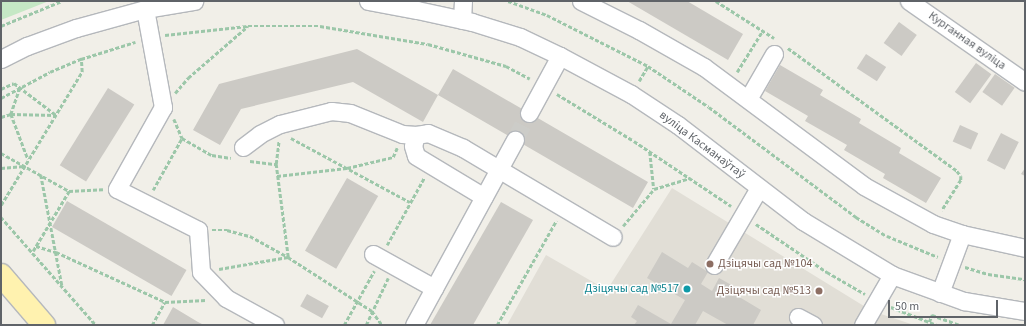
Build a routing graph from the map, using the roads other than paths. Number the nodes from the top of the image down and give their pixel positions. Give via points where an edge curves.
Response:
1 (194, 1) edge
2 (368, 1) edge
3 (463, 1) edge
4 (581, 1) edge
5 (909, 1) edge
6 (145, 9) junction
7 (462, 20) junction
8 (779, 47) road end
9 (560, 56) junction
10 (1, 59) edge
11 (1025, 82) edge
12 (748, 99) junction
13 (529, 113) tunnel mouth
14 (409, 134) junction
15 (515, 140) tunnel mouth
16 (241, 155) road end
17 (499, 170) junction
18 (759, 188) junction
19 (484, 197) junction
20 (962, 234) junction
21 (613, 237) road end
22 (1025, 248) edge
23 (373, 254) dead end
24 (714, 265) dead end
25 (1, 275) edge
26 (892, 275) junction
27 (434, 288) junction
28 (940, 293) junction
29 (1025, 311) edge
30 (44, 325) edge
31 (275, 325) edge
32 (414, 325) edge
33 (864, 325) edge

1 - 6 street
2 - 7 street, вуліца Касманаўтаў
3 - 7 street
4 - 12 street via 704,67
5 - 11 street, Курганная вуліца
6 - 10 street via 76,28 27,46
6 - 31 street via 165,104 117,189 198,230 201,272 226,298
7 - 9 street, вуліца Касманаўтаў via 520,37
8 - 12 street
9 - 13 street
9 - 18 street, вуліца Касманаўтаў via 631,94 666,117
12 - 20 street via 864,186 933,224
14 - 16 street via 350,113 331,111 260,134
14 - 17 street via 428,133 456,145
14 - 19 street via 416,156
15 - 17 street
17 - 19 street
17 - 21 street
18 - 24 street
18 - 26 street, вуліца Касманаўтаў via 803,220
19 - 27 street
20 - 22 street
20 - 28 street
23 - 27 street
25 - 30 main road
26 - 28 street, вуліца Касманаўтаў
26 - 33 street
27 - 32 street
28 - 29 street, вуліца Касманаўтаў via 964,301

